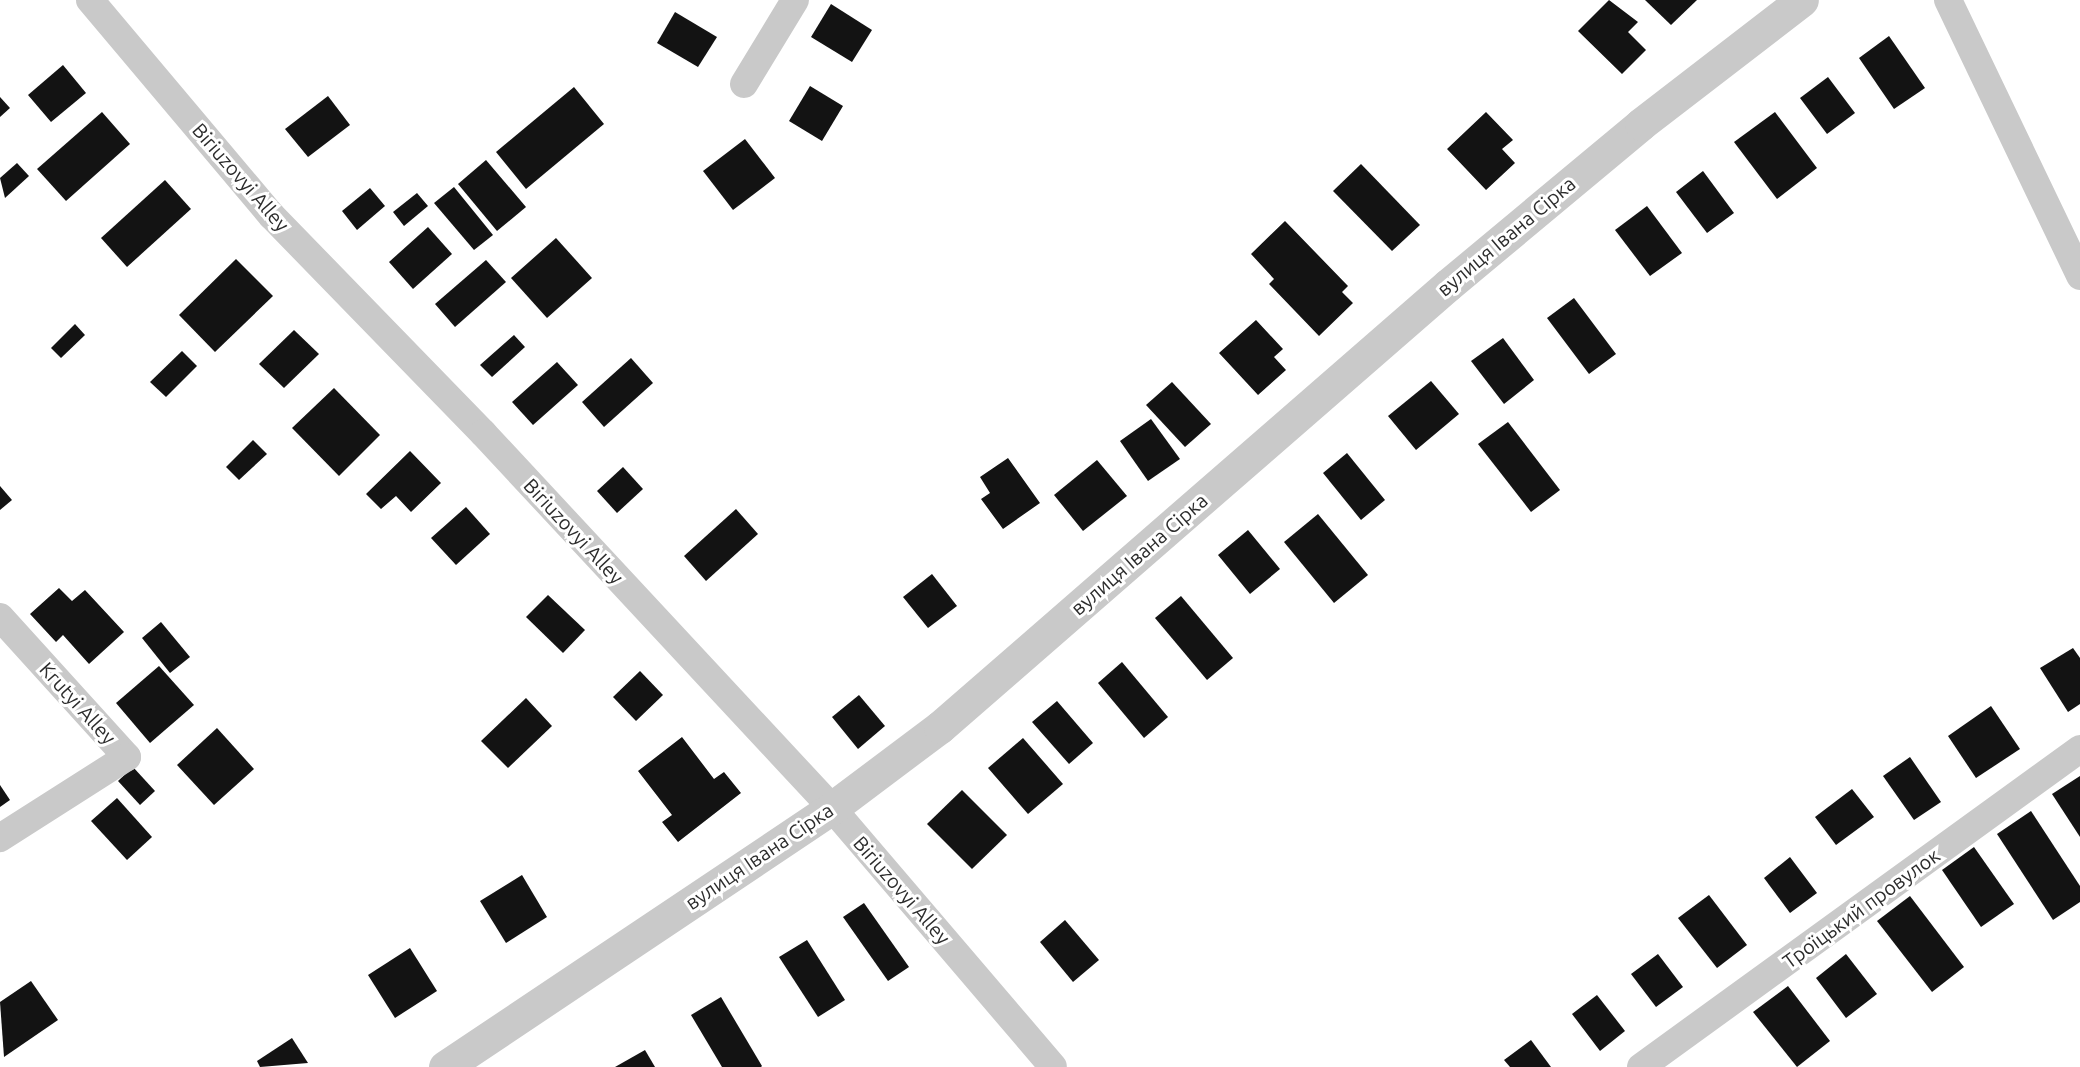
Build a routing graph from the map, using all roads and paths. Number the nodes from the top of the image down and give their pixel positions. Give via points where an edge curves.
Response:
1 (90, 0) edge
2 (795, 0) edge
3 (1802, 0) edge
4 (1948, 0) edge
5 (744, 84) dead end
6 (2080, 276) edge
7 (0, 617) edge
8 (2080, 749) edge
9 (832, 808) junction
10 (0, 838) edge
11 (445, 1067) edge
12 (1053, 1067) edge
13 (1641, 1067) edge

1 - 9 street, Biriuzovyi Alley via 272,216
2 - 5 street
3 - 9 street, вулиця Івана Сірка via 1641,124 940,727
4 - 6 street
7 - 10 street, Krutyi Alley via 127,757
8 - 13 street, Троїцький провулок
9 - 11 street, вулиця Івана Сірка
9 - 12 street, Biriuzovyi Alley

